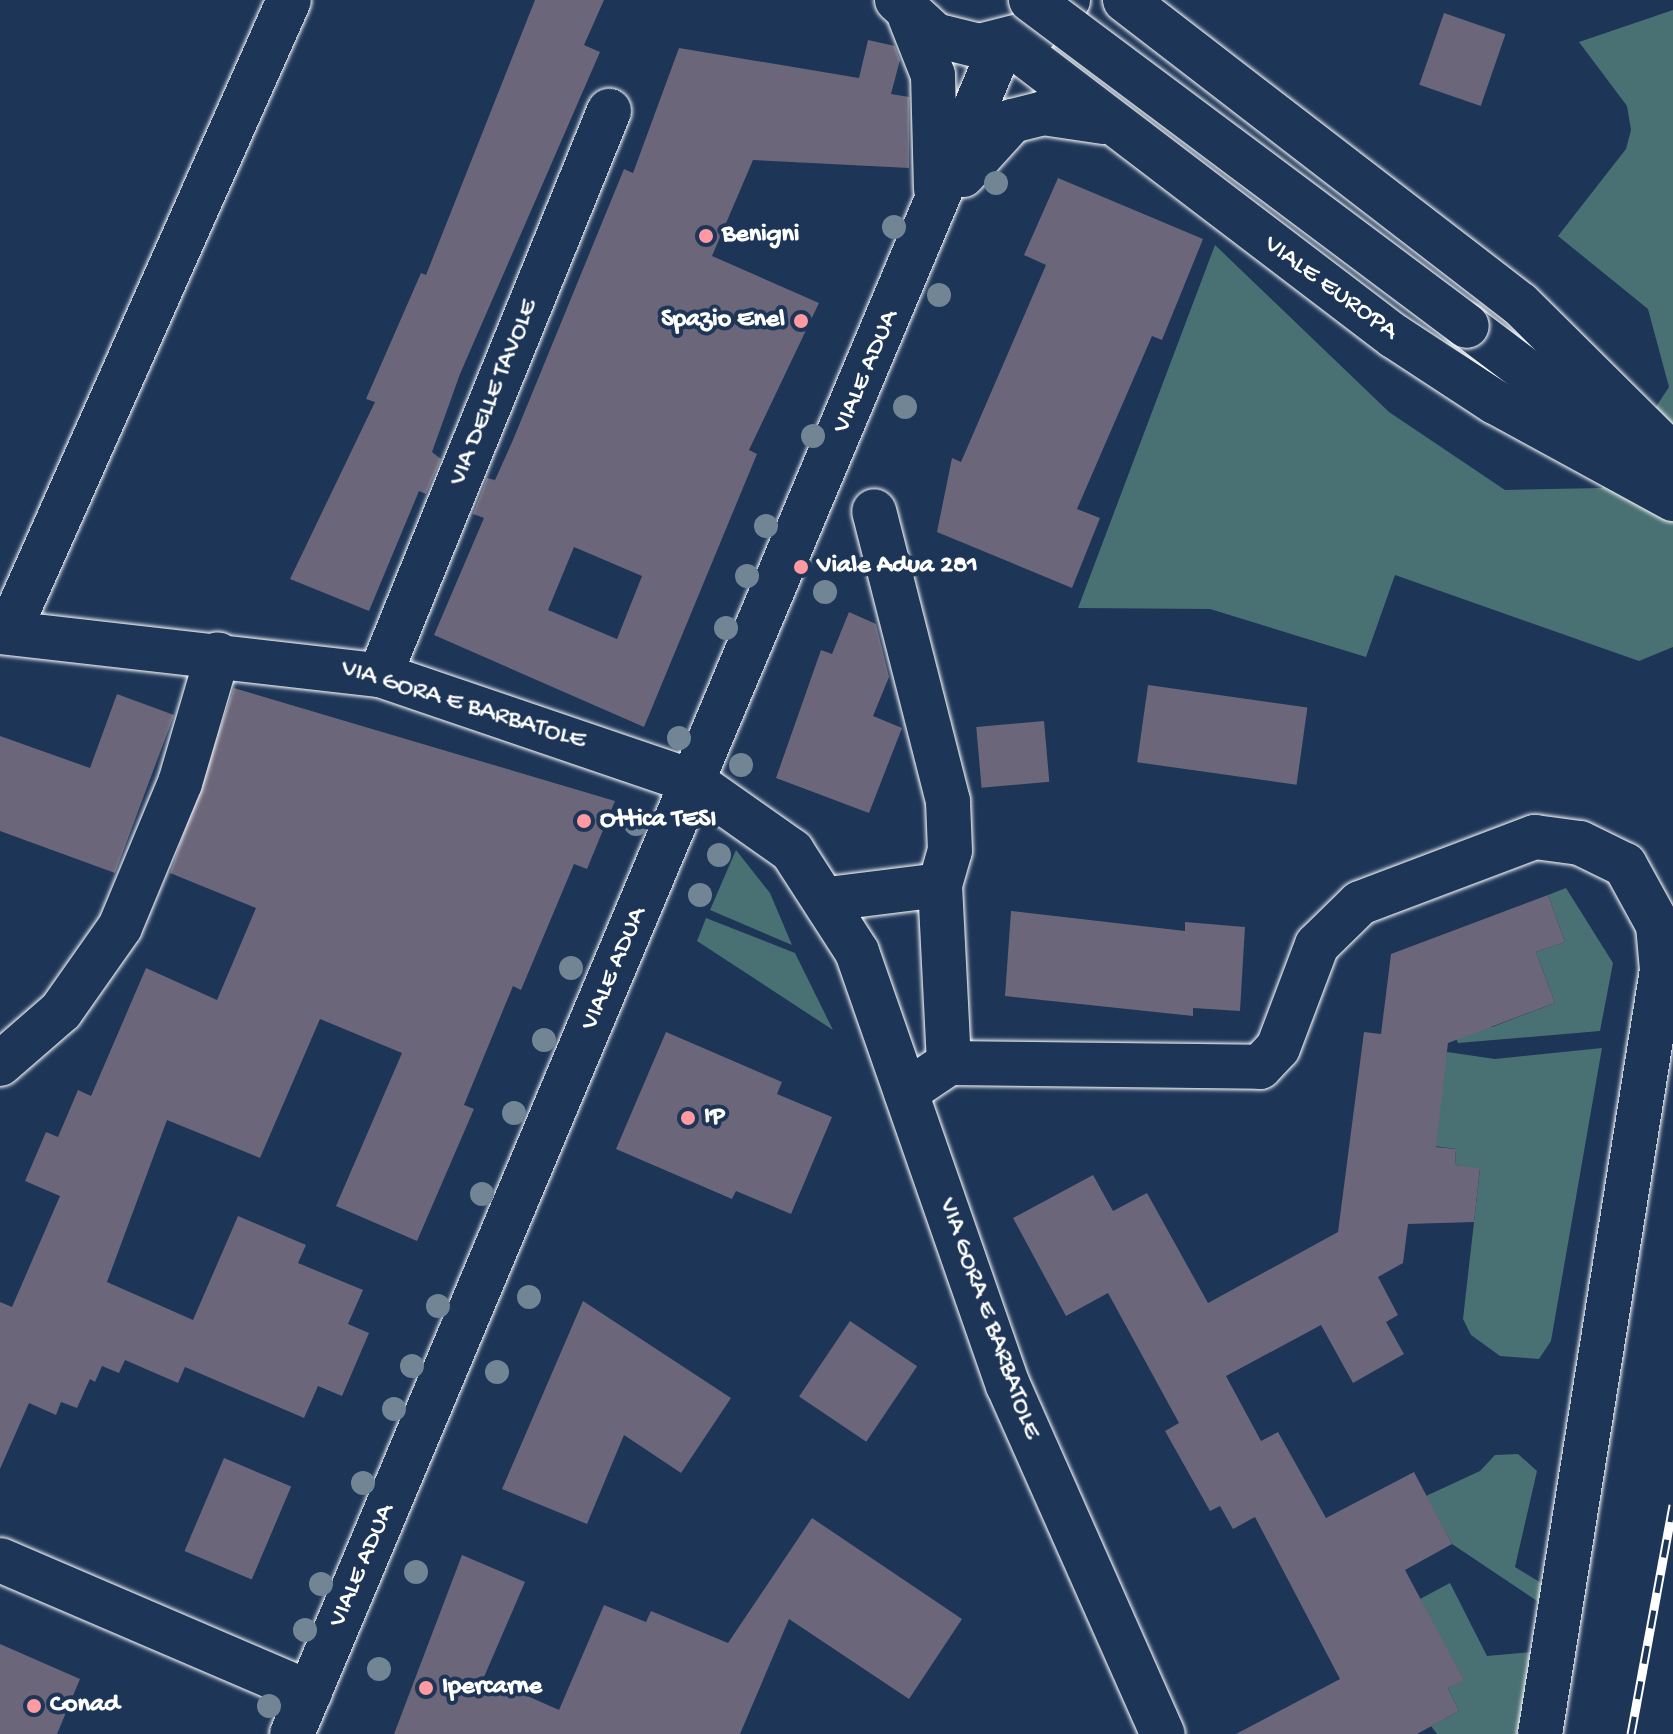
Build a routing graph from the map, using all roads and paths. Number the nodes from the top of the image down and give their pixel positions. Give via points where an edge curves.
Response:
1 (289, 0) edge
2 (1031, 0) edge
3 (1068, 0) edge
4 (1125, 0) edge
5 (903, 8) edge
6 (1006, 44) junction
7 (609, 111) dead end
8 (1104, 122) junction
9 (937, 204) junction
10 (1616, 438) junction
11 (1673, 456) edge
12 (1673, 481) edge
13 (1673, 499) edge
14 (874, 511) dead end
15 (4, 631) edge
16 (218, 654) junction
17 (380, 675) junction
18 (694, 782) junction
19 (940, 885) junction
20 (828, 899) junction
21 (949, 1063) junction
22 (0, 1064) edge
23 (906, 1092) junction
24 (0, 1560) edge
25 (310, 1693) junction
26 (292, 1734) edge
27 (1163, 1734) edge
28 (1540, 1734) edge

1 - 15 main road
2 - 10 main road, bridge
3 - 6 main road via 1046,25
4 - 10 main road, VIALE EUROPA via 1497,285
5 - 6 main road via 949,41
5 - 9 main road via 933,75
6 - 8 main road, VIALE EUROPA
6 - 9 main road, VIALE ADUA
7 - 17 main road, VIA DELLE TAVOLE
8 - 9 main road via 1043,113 1012,121
8 - 10 main road, VIALE EUROPA via 1394,336
9 - 18 main road, VIALE ADUA
10 - 11 main road, VIALE EUROPA
10 - 12 main road
10 - 13 main road, VIALE EUROPA
14 - 19 main road via 948,801 952,837
15 - 16 main road, VIA GORA E BARBATOLE
16 - 17 main road, VIA GORA E BARBATOLE
16 - 22 main road via 180,783 120,927 61,1011
17 - 18 main road, VIA GORA E BARBATOLE
18 - 20 main road, VIA GORA E BARBATOLE via 762,823
18 - 25 main road, VIALE ADUA
19 - 20 main road
19 - 21 main road
20 - 23 main road, VIA GORA E BARBATOLE via 857,952
21 - 23 main road
21 - 28 main road via 1252,1070 1278,1048 1317,945 1360,903 1535,837 1580,843 1625,865 1658,925 1662,970
23 - 27 main road, VIA GORA E BARBATOLE via 1008,1385
24 - 25 main road
25 - 26 main road, VIALE ADUA

